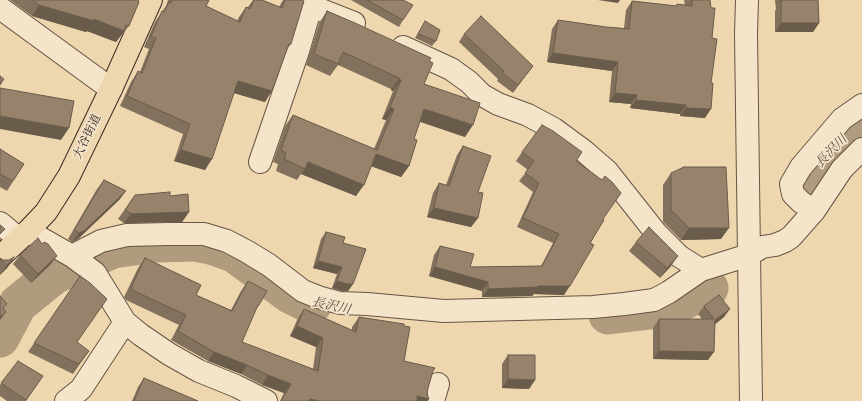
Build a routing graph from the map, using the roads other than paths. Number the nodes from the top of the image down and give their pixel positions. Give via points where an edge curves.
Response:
1 (151, 0) edge
2 (747, 0) edge
3 (307, 3) edge
4 (0, 8) edge
5 (111, 89) junction
6 (862, 104) edge
7 (862, 150) edge
8 (260, 162) dead end
9 (814, 211) junction
10 (0, 223) edge
11 (24, 235) junction
12 (749, 255) junction
13 (0, 257) edge
14 (73, 257) junction
15 (701, 270) junction
16 (125, 322) junction
17 (66, 401) edge
18 (266, 401) edge
19 (751, 401) edge

1 - 5 main road, 大谷街道
2 - 12 street
3 - 8 street via 298,51
3 - 15 street via 451,69 482,95 554,129 607,171 656,232 679,256
4 - 5 street
5 - 11 main road, 大谷街道 via 69,176 46,212
6 - 9 street via 842,119 801,167 791,184 793,194
7 - 9 street via 842,169
9 - 12 street via 791,237 775,245 762,247
10 - 11 street
11 - 13 main road, 大谷街道
11 - 14 street
12 - 15 street
12 - 19 street
14 - 15 street via 101,242 127,235 204,234 227,241 246,251 303,291 318,297 340,303 444,311 593,307 654,300
14 - 16 street via 95,273
16 - 17 street via 81,389
16 - 18 street via 181,361

